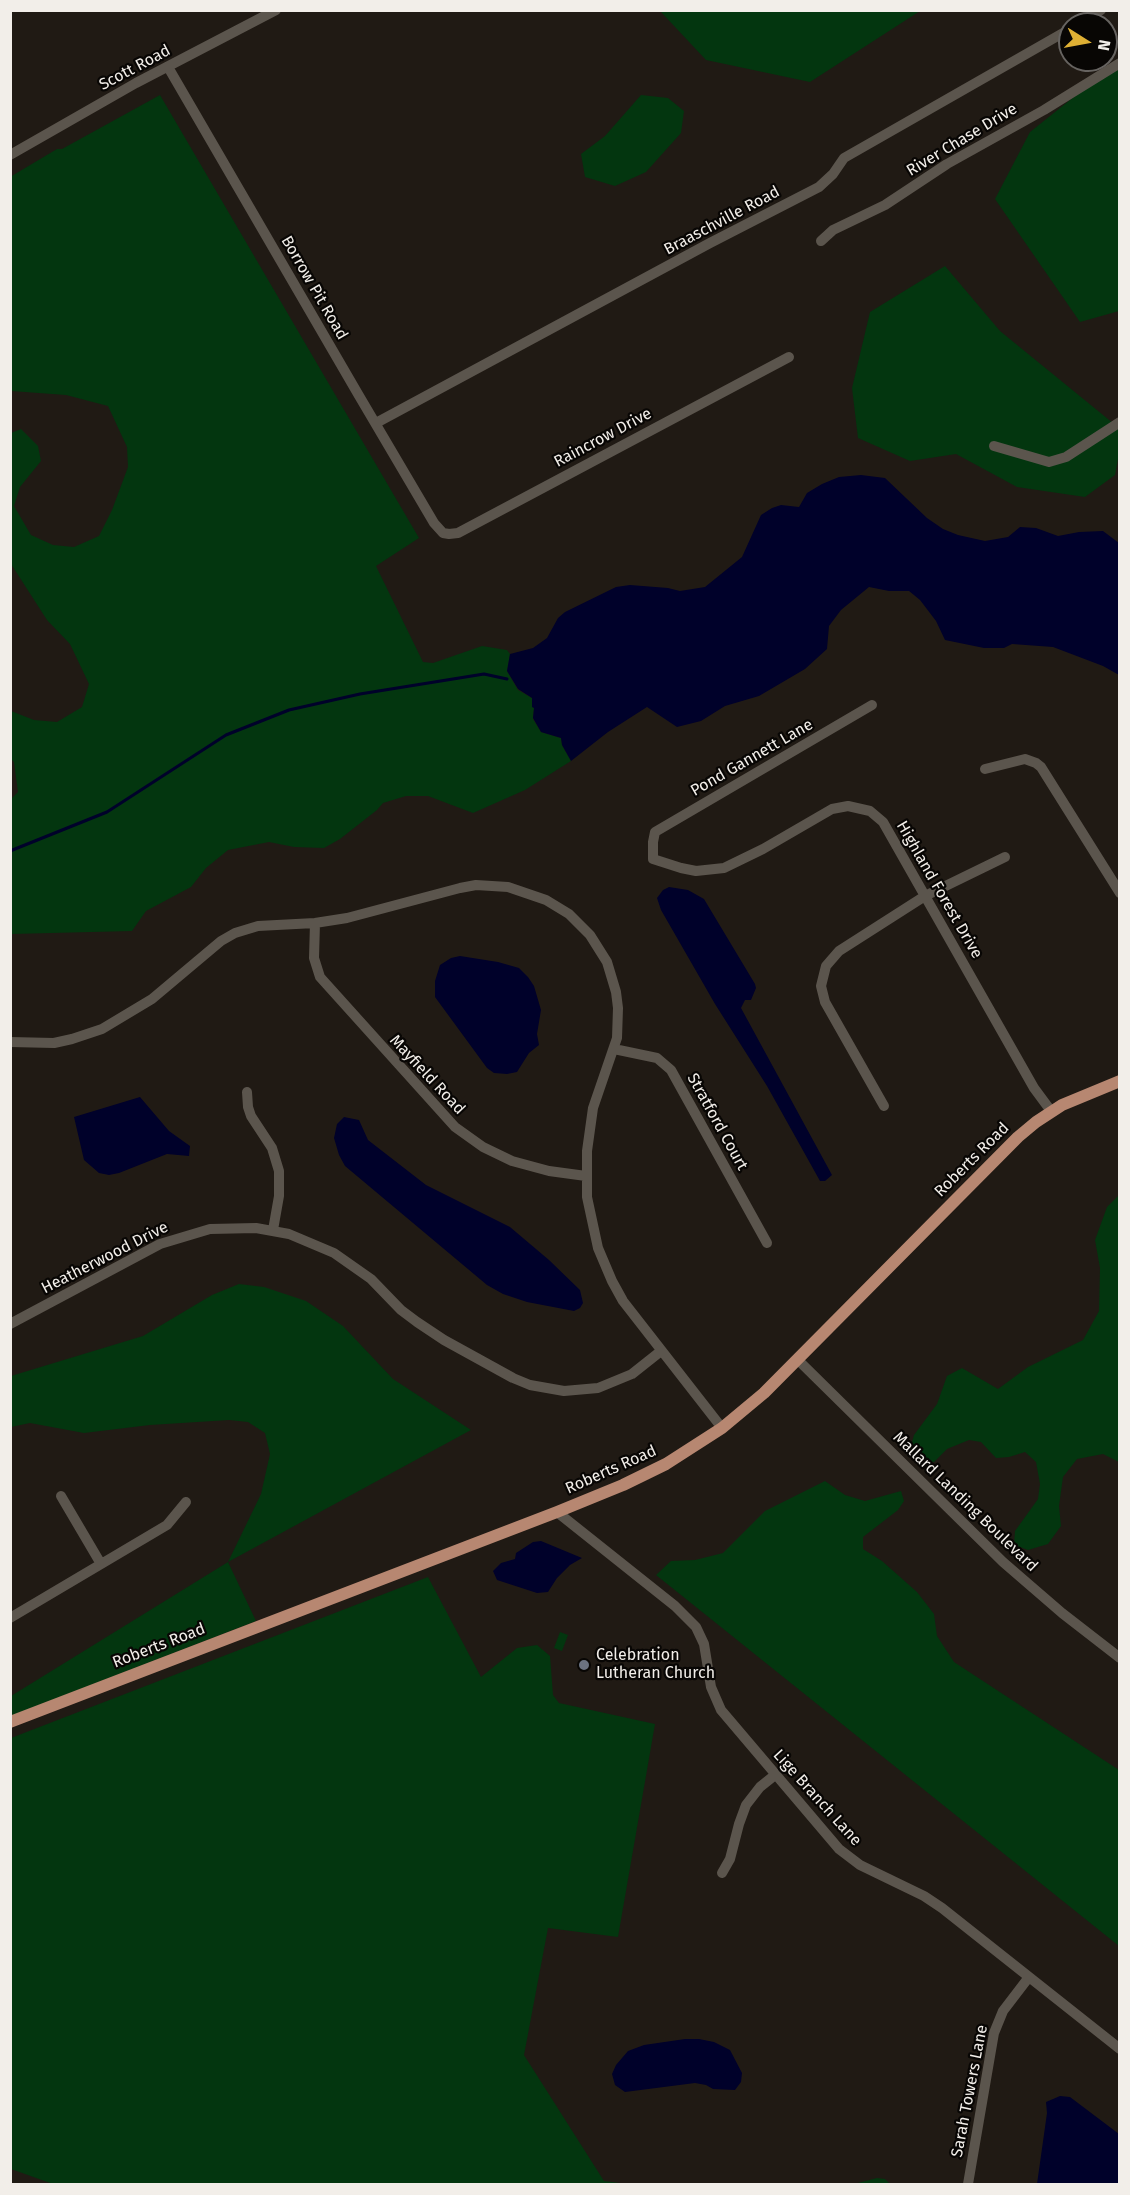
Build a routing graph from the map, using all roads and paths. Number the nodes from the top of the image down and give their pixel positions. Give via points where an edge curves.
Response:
1 (276, 10) edge
2 (1058, 36) edge
3 (1119, 63) edge
4 (168, 67) junction
5 (10, 155) edge
6 (821, 241) dead end
7 (789, 357) dead end
8 (1119, 422) edge
9 (376, 423) junction
10 (994, 446) dead end
11 (434, 523) joint
12 (872, 705) dead end
13 (985, 769) dead end
14 (653, 842) joint
15 (1005, 857) dead end
16 (1119, 893) edge
17 (925, 896) junction
18 (315, 923) junction
19 (10, 1042) edge
20 (614, 1049) junction
21 (1119, 1081) edge
22 (248, 1092) dead end
23 (884, 1106) dead end
24 (1051, 1111) junction
25 (586, 1176) junction
26 (273, 1230) junction
27 (767, 1243) dead end
28 (10, 1324) edge
29 (661, 1351) junction
30 (798, 1360) junction
31 (722, 1428) junction
32 (61, 1496) dead end
33 (186, 1502) dead end
34 (557, 1512) junction
35 (101, 1564) junction
36 (10, 1618) edge
37 (1119, 1658) edge
38 (10, 1722) edge
39 (776, 1775) junction
40 (722, 1873) dead end
41 (1029, 1977) junction
42 (1119, 2049) edge
43 (968, 2184) edge

1 - 4 street, Scott Road
2 - 9 street, Braaschville Road via 844,158 819,187
3 - 6 street, River Chase Drive via 885,205 833,230
4 - 5 street, Scott Road
4 - 9 street, Borrow Pit Road
7 - 11 street, Raincrow Drive via 458,533 443,533
8 - 10 street via 1066,457 1049,462
9 - 11 street, Borrow Pit Road
12 - 14 street, Pond Gannett Lane via 655,832
13 - 16 street via 1025,759 1041,767
14 - 17 street, Highland Forest Drive via 654,859 681,868 711,871 736,864 832,809 859,807 883,822
15 - 17 street
17 - 23 street via 839,951 822,976 825,1002
17 - 24 street, Highland Forest Drive via 1034,1088
18 - 19 street via 258,926 235,933 152,999 93,1032 54,1043
18 - 20 street via 377,912 476,885 508,887 538,896 579,924 607,962 618,1008
18 - 25 street, Mayfield Road via 314,958 320,977 454,1127 512,1161 549,1172
20 - 25 street via 593,1108
20 - 27 street, Stratford Court via 657,1058 671,1070
21 - 24 main road, Roberts Road
22 - 26 street via 251,1116 272,1148 279,1172
24 - 30 main road, Roberts Road via 1018,1137
25 - 29 street via 592,1225 602,1259 623,1301
26 - 28 street, Heatherwood Drive via 231,1227 176,1238
26 - 29 street, Heatherwood Drive via 334,1253 357,1268 417,1322 530,1385 564,1391 598,1388 632,1374
29 - 31 street
30 - 31 main road, Roberts Road
30 - 37 street, Mallard Landing Boulevard via 1003,1562
31 - 34 main road, Roberts Road via 656,1470
32 - 35 street
33 - 35 street via 167,1525
34 - 38 main road, Roberts Road
34 - 39 street, Lige Branch Lane via 696,1627 704,1644 715,1700
35 - 36 street
39 - 40 street via 746,1805
39 - 41 street, Lige Branch Lane via 853,1860 942,1908
41 - 42 street, Lige Branch Lane
41 - 43 street, Sarah Towers Lane via 1003,2011 994,2033

